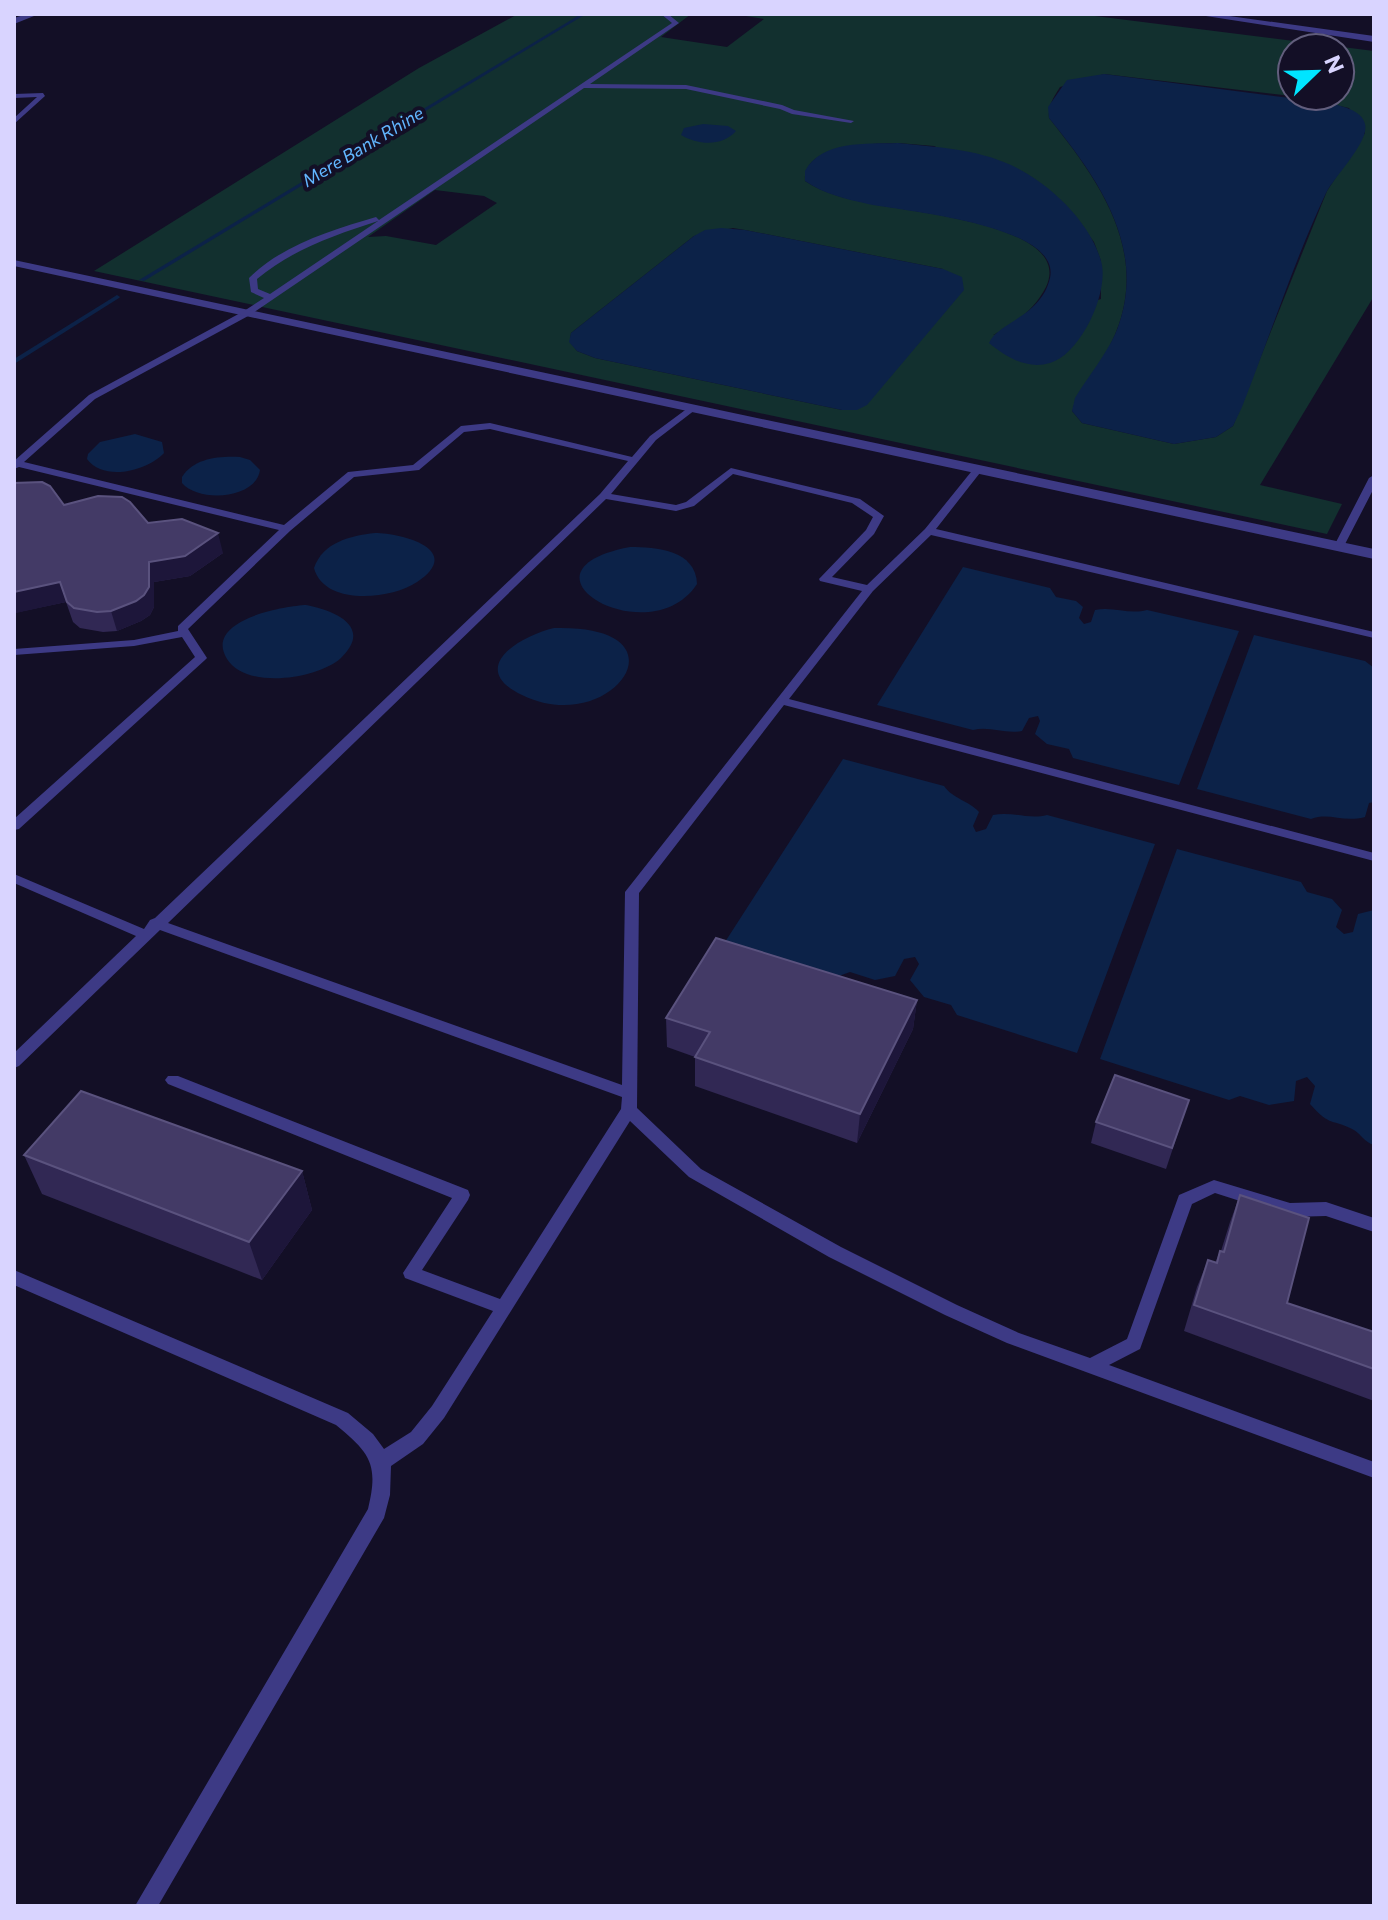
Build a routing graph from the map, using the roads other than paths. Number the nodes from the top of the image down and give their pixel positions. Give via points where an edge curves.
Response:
1 (35, 14) edge
2 (664, 14) edge
3 (1197, 14) edge
4 (14, 21) edge
5 (1374, 39) edge
6 (583, 86) junction
7 (14, 96) edge
8 (851, 121) dead end
9 (14, 122) edge
10 (394, 214) junction
11 (14, 263) edge
12 (270, 297) junction
13 (247, 313) junction
14 (692, 408) junction
15 (634, 460) junction
16 (16, 465) edge
17 (978, 469) junction
18 (1374, 478) edge
19 (604, 496) junction
20 (286, 529) junction
21 (929, 531) junction
22 (1339, 546) junction
23 (1374, 554) edge
24 (869, 589) junction
25 (183, 633) junction
26 (1374, 635) edge
27 (14, 652) edge
28 (782, 701) junction
29 (14, 826) edge
30 (1374, 857) edge
31 (14, 878) edge
32 (150, 928) junction
33 (14, 1062) edge
34 (173, 1080) dead end
35 (629, 1102) junction
36 (1374, 1225) edge
37 (14, 1277) edge
38 (505, 1308) junction
39 (1092, 1366) junction
40 (382, 1461) junction
41 (1374, 1470) edge
42 (146, 1906) edge

1 - 4 street
2 - 6 lane via 676,23
3 - 5 street
6 - 8 lane via 686,87
6 - 10 lane
7 - 9 lane via 43,95
10 - 12 lane
10 - 12 lane via 273,259 253,278 254,290
11 - 13 street
12 - 13 lane
13 - 14 street
13 - 16 lane via 92,397
14 - 15 lane
14 - 17 street
15 - 19 lane
15 - 20 lane via 490,426 461,429 416,468 351,474
16 - 20 lane
17 - 21 lane
17 - 22 street
18 - 22 lane
19 - 24 lane via 676,508 690,504 731,471 856,501 879,516 824,579
19 - 32 lane
20 - 25 lane via 182,628
21 - 24 lane
21 - 26 lane
22 - 23 street
24 - 28 lane
25 - 27 lane via 134,643
25 - 29 lane via 201,658
28 - 30 lane
28 - 35 lane via 632,892
31 - 32 lane
32 - 33 lane
32 - 35 lane
34 - 38 lane via 462,1195 411,1273
35 - 38 lane
35 - 39 lane via 695,1173 783,1224 951,1310
36 - 39 lane via 1326,1209 1290,1210 1214,1186 1185,1200 1134,1344
37 - 40 lane via 342,1419 365,1437
38 - 40 lane via 424,1430
39 - 41 lane
40 - 42 lane via 384,1484 377,1512

